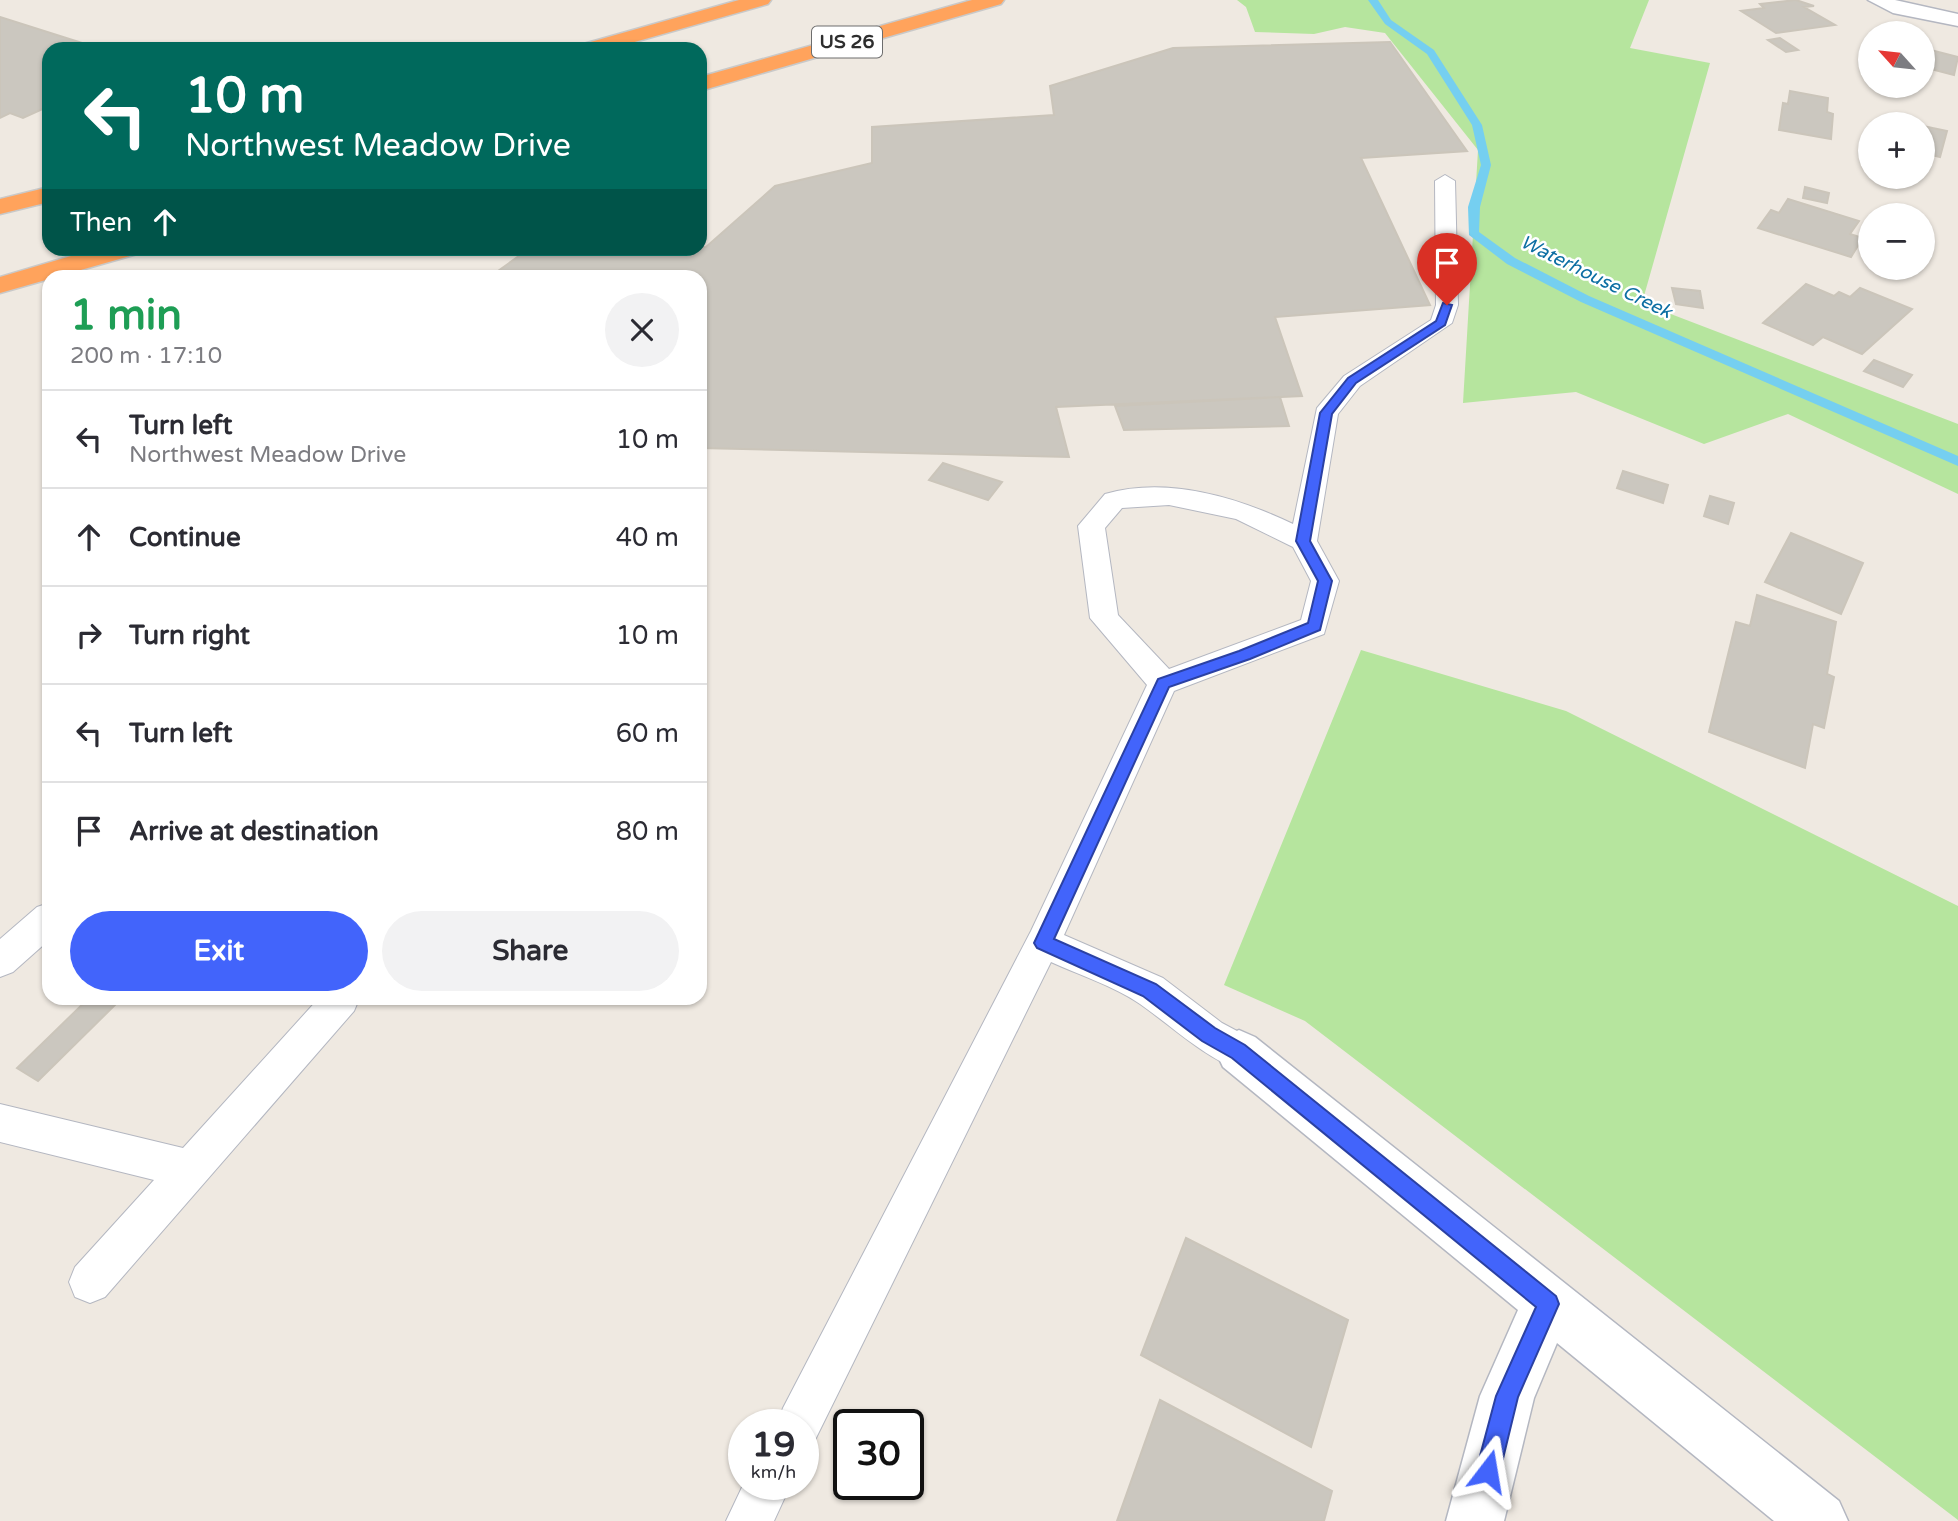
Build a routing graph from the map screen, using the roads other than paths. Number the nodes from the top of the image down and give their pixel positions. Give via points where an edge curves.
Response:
1 (761, 0) edge
2 (994, 0) edge
3 (1880, 1) edge
4 (1958, 20) edge
5 (612, 42) edge
6 (707, 82) edge
7 (1445, 181) dead end
8 (42, 196) edge
9 (0, 207) edge
10 (100, 256) edge
11 (52, 270) edge
12 (42, 273) edge
13 (0, 285) edge
14 (1303, 541) junction
15 (1163, 683) junction
16 (42, 924) edge
17 (1043, 943) junction
18 (0, 961) edge
19 (336, 1005) edge
20 (1239, 1052) joint
21 (0, 1123) edge
22 (189, 1170) junction
23 (90, 1282) dead end
24 (1548, 1304) junction
25 (807, 1409) edge
26 (760, 1500) edge
27 (749, 1521) edge
28 (1475, 1521) edge
29 (1819, 1521) edge

1 - 5 highway
2 - 6 highway, US 26
3 - 4 street
7 - 14 lane via 1447,305 1441,323 1352,381 1326,413
8 - 9 highway
10 - 11 highway
12 - 13 highway
14 - 15 lane via 1325,581 1314,626
14 - 15 lane via 1243,511 1169,496 1114,500 1091,526 1104,618
15 - 17 lane
16 - 18 lane
17 - 20 lane via 1150,990
17 - 25 lane
19 - 22 lane
20 - 24 street
21 - 22 lane
22 - 23 lane
24 - 28 street via 1507,1396
24 - 29 street
26 - 27 lane

